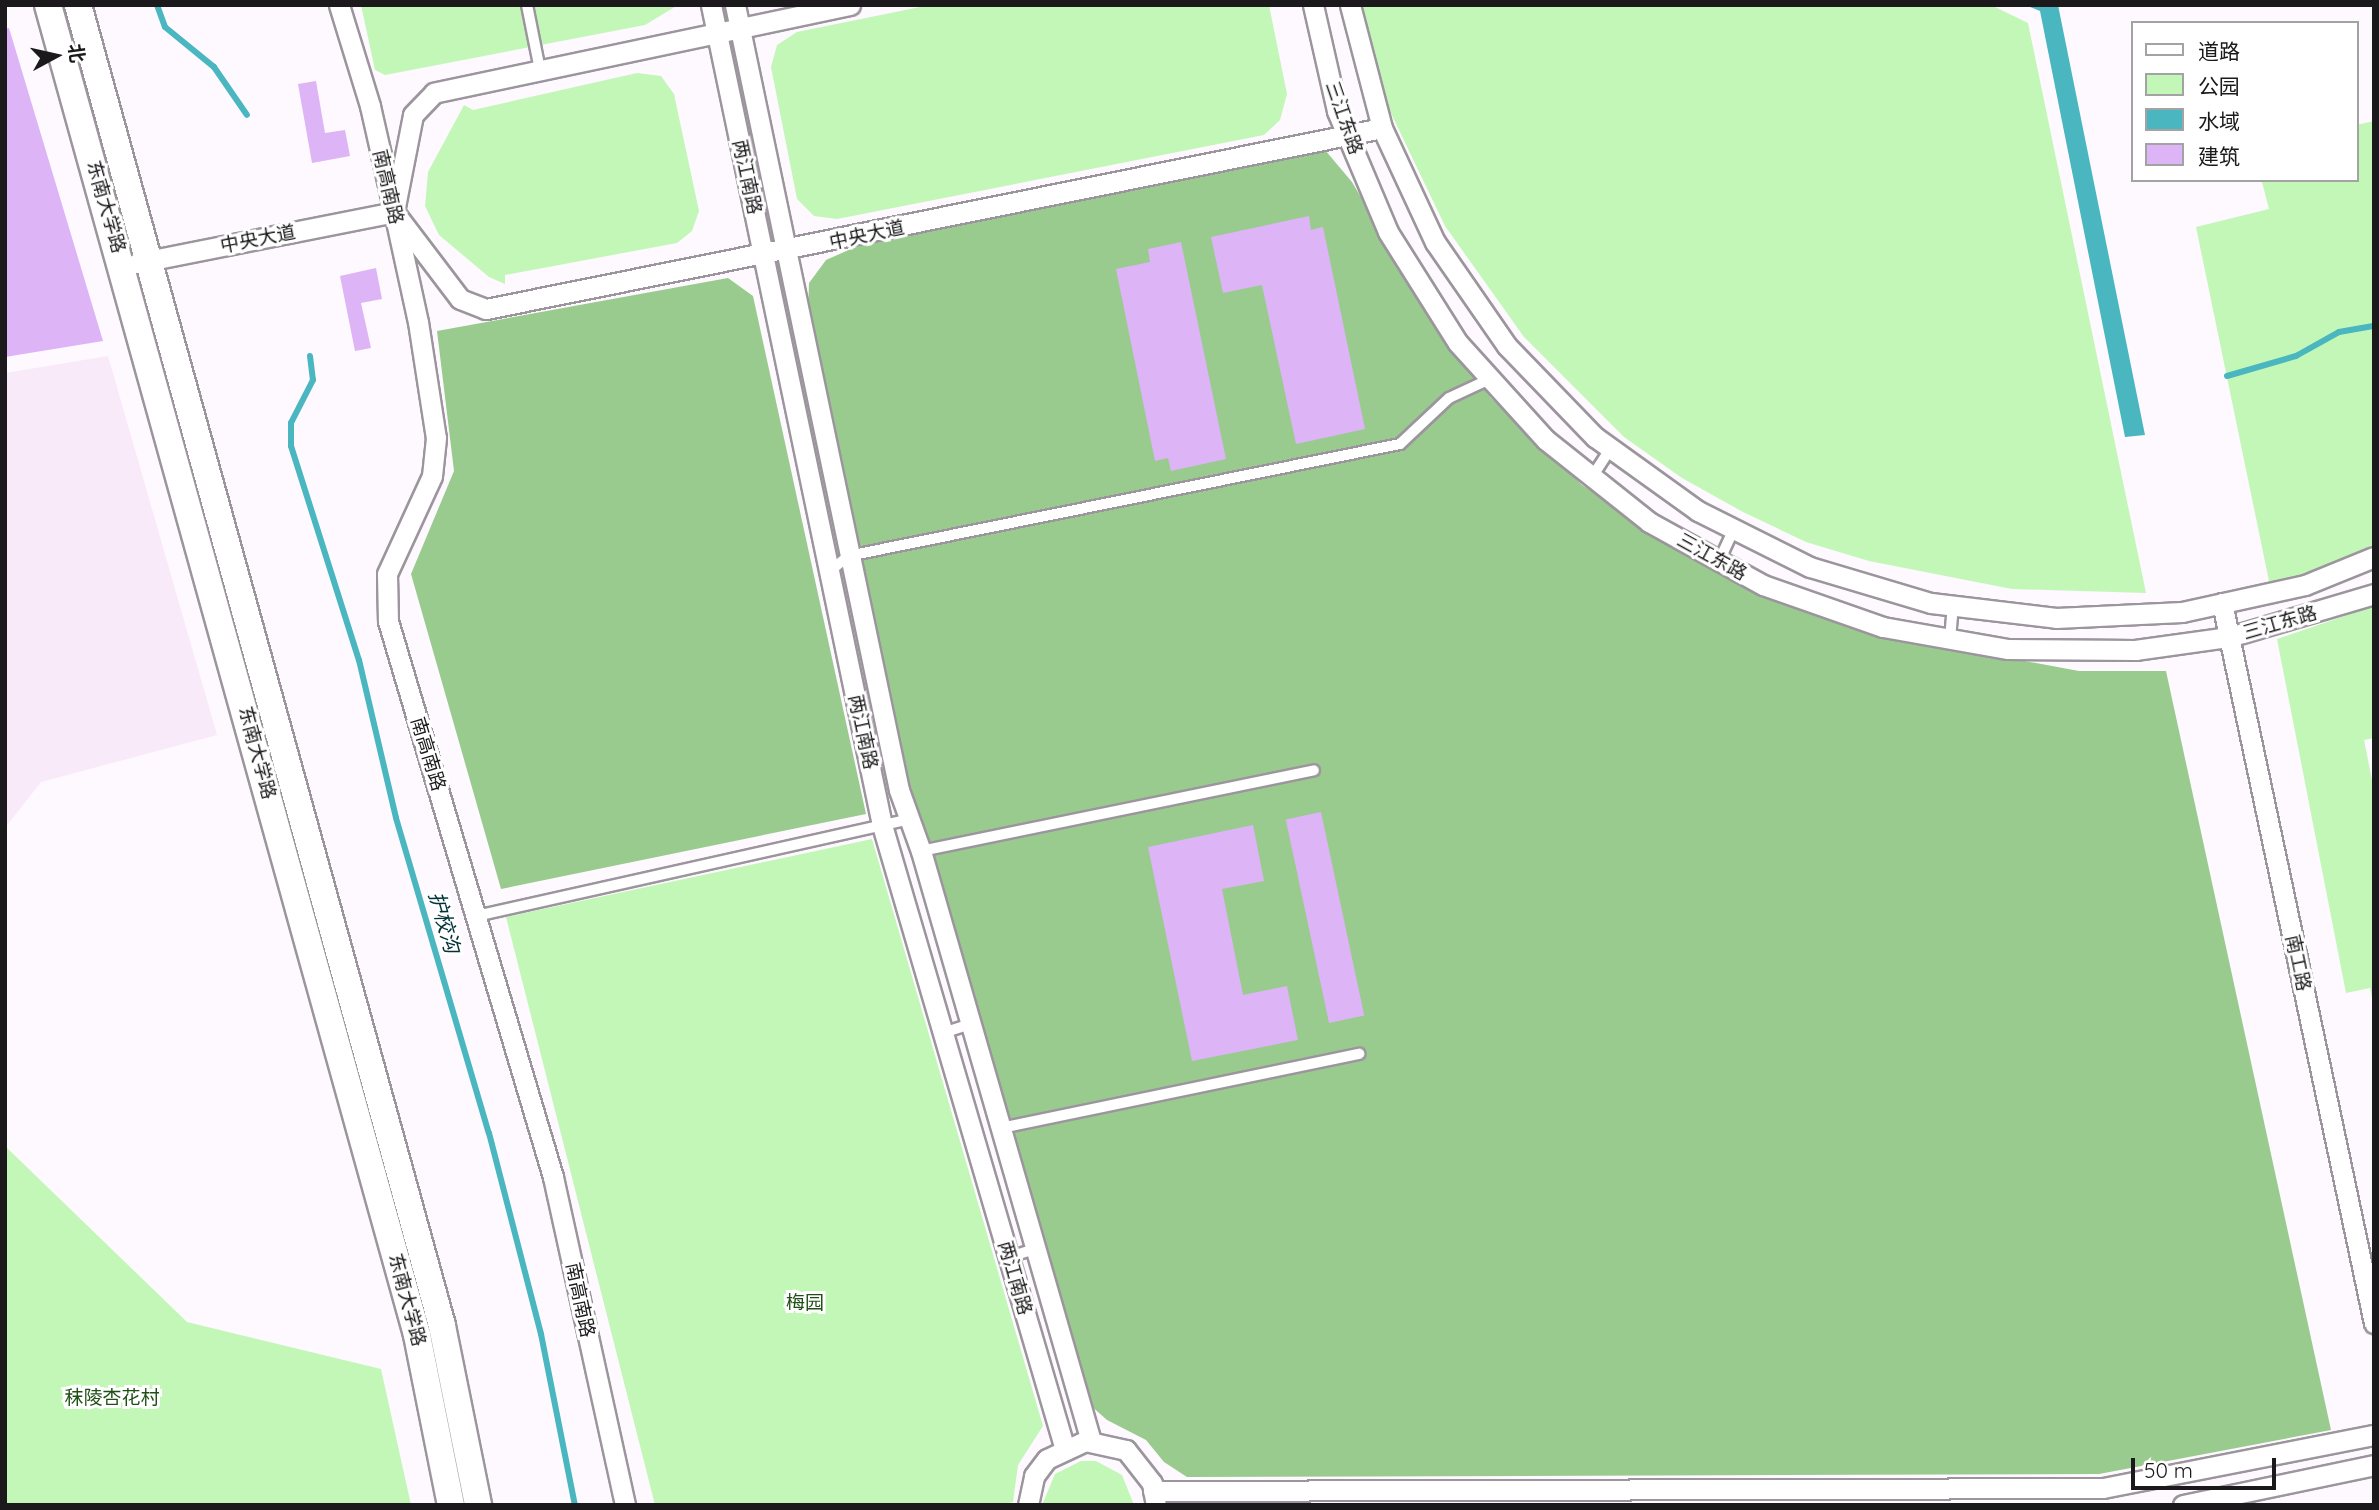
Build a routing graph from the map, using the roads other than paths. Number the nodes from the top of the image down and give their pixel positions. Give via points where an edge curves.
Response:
1 (48, 5) edge
2 (78, 5) edge
3 (339, 5) edge
4 (527, 5) edge
5 (711, 5) edge
6 (735, 5) edge
7 (850, 5) edge
8 (1350, 11) edge
9 (1315, 15) edge
10 (740, 29) junction
11 (717, 33) junction
12 (540, 70) junction
13 (1382, 128) junction
14 (1348, 135) junction
15 (394, 212) junction
16 (785, 251) junction
17 (763, 256) junction
18 (149, 261) junction
19 (123, 266) junction
20 (1490, 379) junction
21 (1611, 448) junction
22 (1592, 477) junction
23 (1734, 529) junction
24 (848, 556) junction
25 (2374, 557) edge
26 (1719, 561) junction
27 (829, 572) junction
28 (2374, 594) edge
29 (2222, 603) junction
30 (1953, 606) junction
31 (2229, 638) junction
32 (1950, 639) junction
33 (1314, 770) dead end
34 (909, 819) junction
35 (882, 825) junction
36 (920, 851) junction
37 (476, 916) junction
38 (970, 1024) junction
39 (943, 1033) junction
40 (1359, 1054) dead end
41 (1001, 1128) junction
42 (1035, 1249) junction
43 (1009, 1257) junction
44 (2374, 1323) edge
45 (2374, 1435) edge
46 (1091, 1441) junction
47 (1064, 1447) junction
48 (2374, 1465) edge
49 (2129, 1495) edge
50 (2104, 1497) edge
51 (1154, 1498) edge
52 (1230, 1498) edge
53 (451, 1505) edge
54 (478, 1505) edge
55 (625, 1505) edge
56 (1028, 1505) edge
57 (2183, 1505) edge

1 - 19 main road, 东南大学路
2 - 18 main road, 东南大学路
3 - 15 street, 南高南路 via 370,106
4 - 12 lane
5 - 11 street, 两江南路
6 - 10 street, 两江南路
7 - 10 street
8 - 13 street, 三江东路
9 - 14 street, 三江东路
10 - 11 street
10 - 16 street, 两江南路
11 - 12 street
11 - 17 street, 两江南路
12 - 15 street via 434,93 413,115
13 - 14 street, 中央大道
13 - 21 street, 三江东路 via 1436,243 1507,346
14 - 16 street, 中央大道
14 - 20 street, 三江东路 via 1388,232 1458,343
15 - 17 street, 中央大道 via 460,299 486,309
15 - 18 street, 中央大道
15 - 37 street, 南高南路 via 436,438 432,476 387,574 388,621
16 - 17 street, 中央大道
16 - 24 street, 两江南路
17 - 27 street, 两江南路
18 - 19 street, 中央大道
18 - 54 main road, 东南大学路 via 442,1326
19 - 53 main road, 东南大学路 via 417,1335
20 - 22 street, 三江东路 via 1546,440
20 - 24 lane via 1448,398 1400,444
21 - 22 lane
21 - 23 street, 三江东路 via 1698,511
22 - 26 street, 三江东路 via 1649,522
23 - 26 lane
23 - 30 street, 三江东路 via 1810,567
24 - 27 lane
24 - 34 street, 两江南路 via 880,712
25 - 29 street, 三江东路 via 2305,585
26 - 32 street, 三江东路 via 1763,585 1883,627
27 - 35 street, 两江南路
28 - 31 street, 三江东路
29 - 30 street, 三江东路 via 2182,612 2056,618
29 - 31 street, 南工路
30 - 32 lane
31 - 32 street, 三江东路 via 2135,650 2008,649
31 - 44 street, 南工路
33 - 36 lane
34 - 35 lane
34 - 36 street, 两江南路
35 - 37 lane
35 - 39 street, 两江南路
36 - 38 street, 两江南路
37 - 55 street, 南高南路 via 553,1177
38 - 39 lane
38 - 41 street, 两江南路
39 - 43 street, 两江南路
40 - 41 lane
41 - 42 street, 两江南路
42 - 43 lane
42 - 46 street, 两江南路
43 - 47 street, 两江南路
45 - 49 street
46 - 47 street
46 - 51 street via 1126,1450 1141,1464
47 - 56 street via 1034,1476
48 - 57 street
49 - 50 street
50 - 52 street
51 - 52 street

